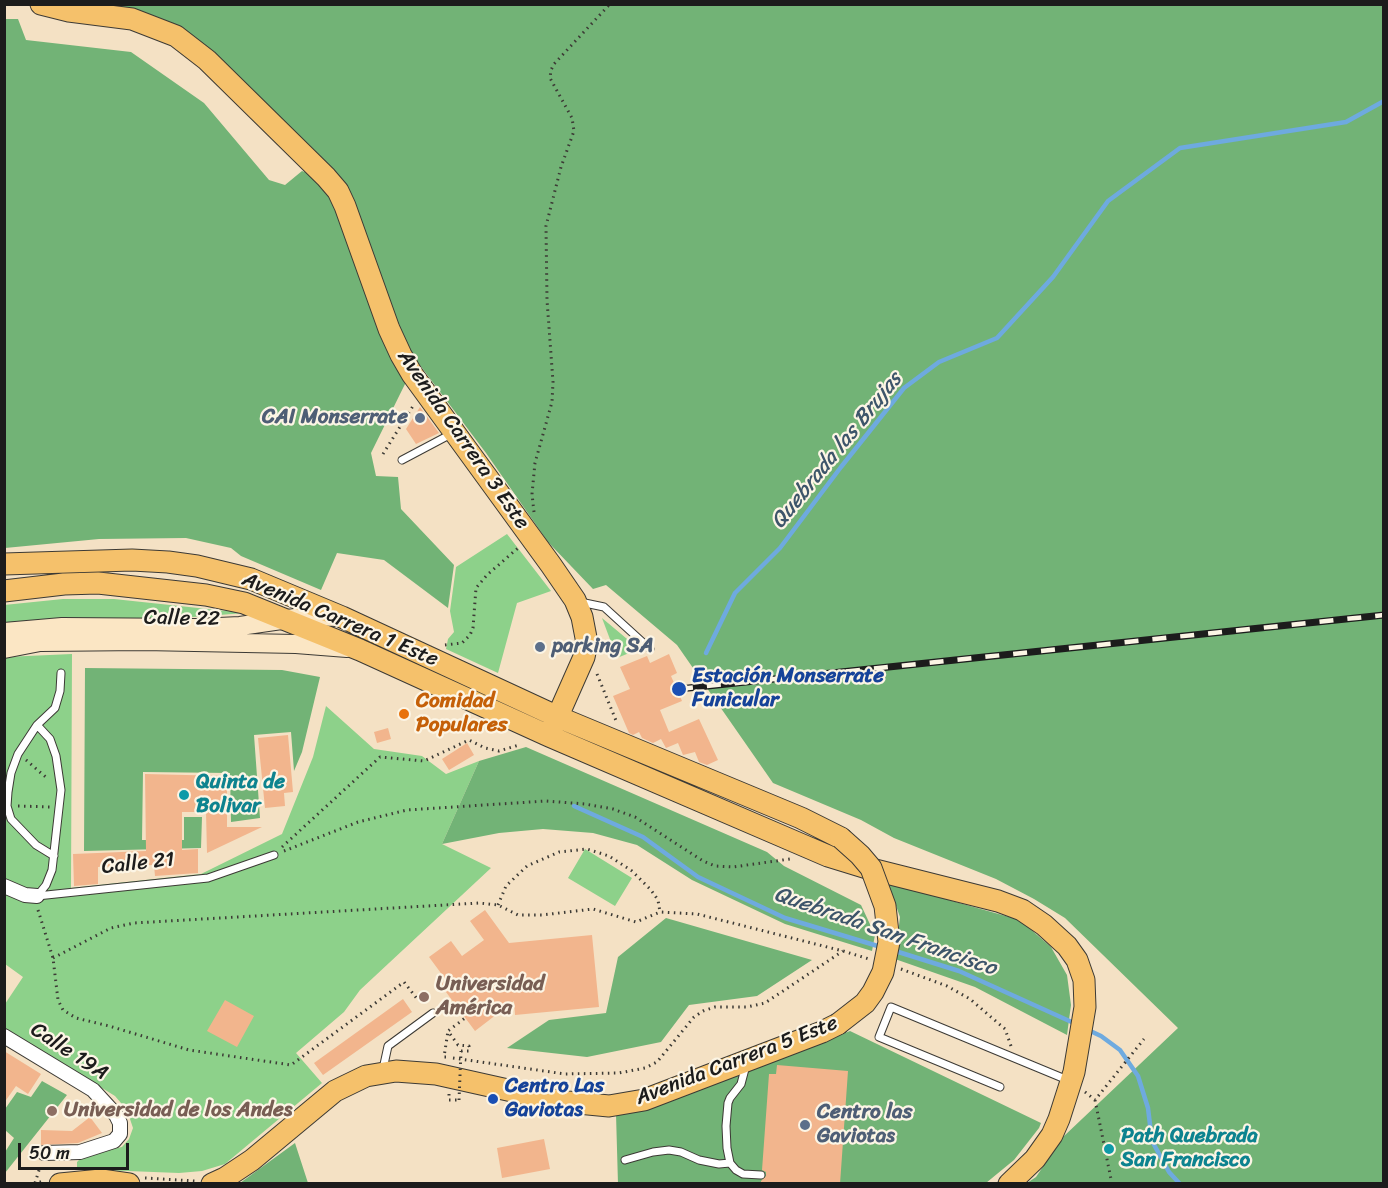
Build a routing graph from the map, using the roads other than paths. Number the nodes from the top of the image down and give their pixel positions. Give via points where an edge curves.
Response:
1 (41, 4) edge
2 (455, 432) junction
3 (402, 460) dead end
4 (4, 564) edge
5 (4, 591) edge
6 (575, 600) junction
7 (342, 617) junction
8 (285, 619) junction
9 (4, 632) edge
10 (4, 649) edge
11 (650, 649) dead end
12 (360, 650) junction
13 (61, 673) dead end
14 (558, 717) junction
15 (37, 725) junction
16 (549, 736) junction
17 (274, 855) road end
18 (54, 856) junction
19 (4, 886) edge
20 (37, 896) junction
21 (433, 1013) dead end
22 (4, 1036) edge
23 (747, 1059) junction
24 (383, 1072) junction
25 (1072, 1082) junction
26 (1000, 1087) dead end
27 (44, 1153) road end
28 (625, 1160) dead end
29 (730, 1163) junction
30 (762, 1175) dead end
31 (133, 1180) edge
32 (52, 1182) edge
33 (208, 1182) edge
34 (1009, 1184) edge

1 - 2 main road, Avenida Carrera 3 Este via 132,19 176,36 207,60 326,177 345,206 401,356
2 - 3 lane
2 - 6 main road, Avenida Carrera 3 Este
4 - 7 main road, Avenida Carrera 1 Este via 132,560 197,566 251,579
5 - 8 main road, Avenida Carrera 1 Este via 80,583 144,587 227,599
6 - 11 lane via 604,607
6 - 14 main road, Avenida Carrera 3 Este via 587,643
7 - 8 street, Calle 22
7 - 14 main road, Avenida Carrera 1 Este
8 - 9 street, Calle 22 via 240,626 62,627
8 - 12 main road, Avenida Carrera 1 Este
10 - 12 street, Calle 22 via 40,642 144,641 282,643
12 - 16 main road, Avenida Carrera 1 Este
13 - 15 lane via 55,708
14 - 16 main road, Avenida Carrera 3 Este
14 - 23 main road, Avenida Carrera 5 Este, bridge via 801,818 841,838 870,868 885,906 889,942 883,972 873,992 838,1024
15 - 18 lane via 50,740 56,756 61,790
15 - 18 lane via 18,754 7,806 21,831
16 - 25 main road via 837,859 998,900 1022,910 1067,946 1084,980 1082,1028
17 - 20 lane, Calle 21 via 208,878
18 - 20 lane via 46,885
19 - 20 street, Calle 21
21 - 24 lane via 388,1046
22 - 27 street, Calle 19A via 93,1090 120,1123 120,1134 114,1141 80,1152
23 - 24 main road, Avenida Carrera 5 Este via 644,1100 609,1106 557,1101 442,1075
23 - 29 lane via 741,1084 730,1098 726,1114
24 - 33 main road, Avenida Carrera 5 Este via 335,1091 252,1160
25 - 26 lane via 891,1007 879,1037
25 - 34 main road via 1052,1135 1035,1159
28 - 29 lane via 669,1150 699,1160
29 - 30 lane via 743,1174
31 - 32 main road

